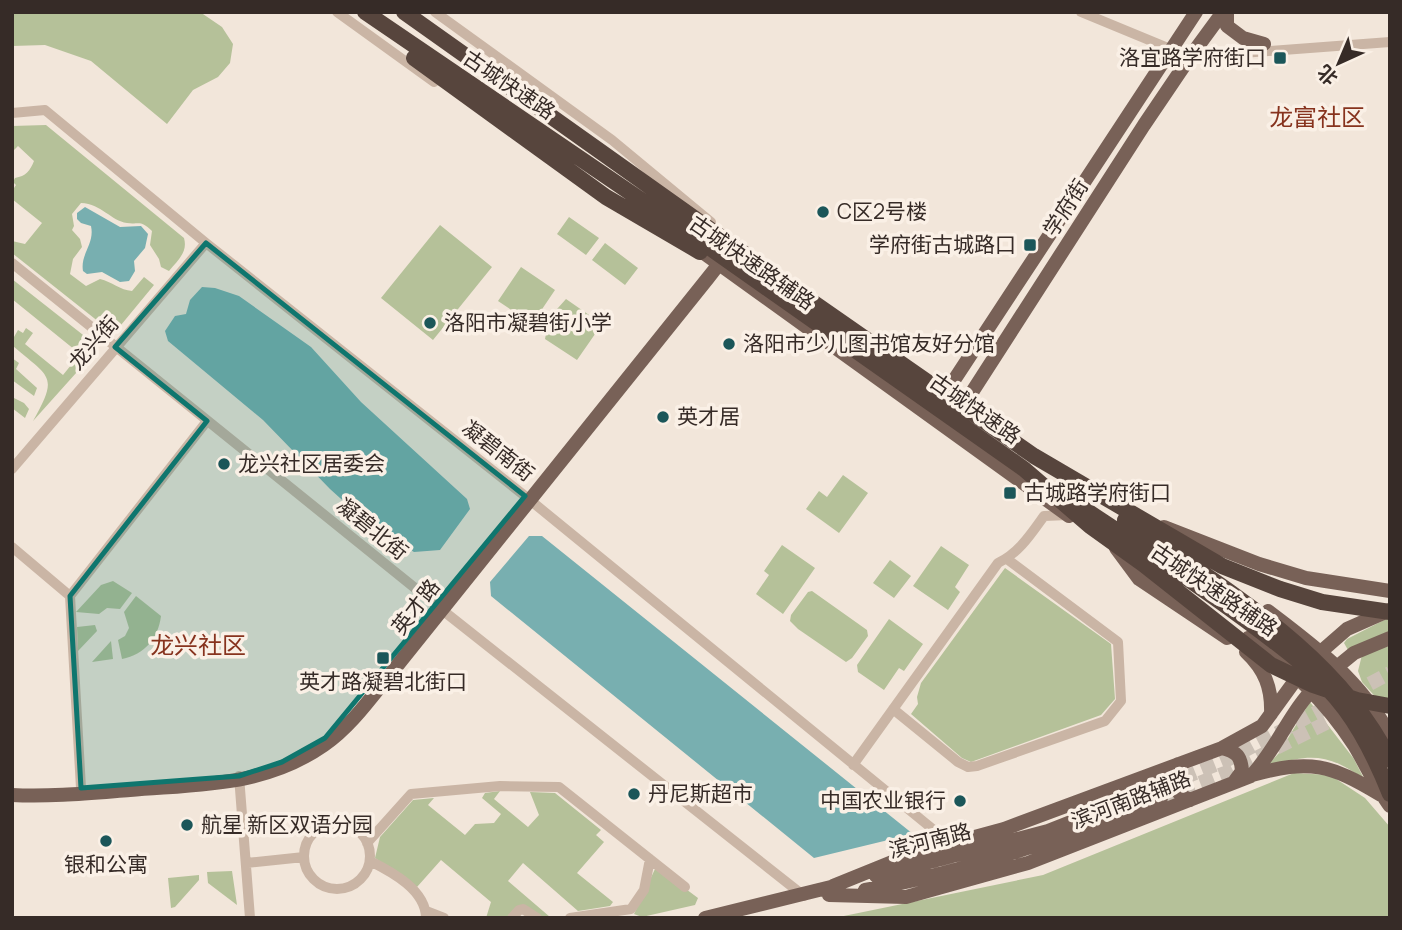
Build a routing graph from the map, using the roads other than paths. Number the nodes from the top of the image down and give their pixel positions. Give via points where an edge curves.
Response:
1 (337, 12) edge
2 (356, 12) edge
3 (365, 12) edge
4 (404, 12) edge
5 (415, 12) edge
6 (435, 12) edge
7 (1082, 12) edge
8 (1196, 12) edge
9 (1225, 12) edge
10 (1390, 35) edge
11 (1390, 42) edge
12 (1264, 44) junction
13 (1171, 49) junction
14 (1193, 53) junction
15 (12, 113) edge
16 (724, 232) junction
17 (206, 243) junction
18 (716, 262) junction
19 (12, 263) edge
20 (116, 347) junction
21 (949, 388) junction
22 (966, 400) junction
23 (931, 416) junction
24 (207, 421) junction
25 (949, 430) junction
26 (1029, 462) junction
27 (12, 469) edge
28 (527, 497) junction
29 (1130, 514) junction
30 (1068, 516) junction
31 (12, 547) edge
32 (1115, 548) junction
33 (1007, 559) junction
34 (1390, 591) edge
35 (70, 596) junction
36 (439, 608) junction
37 (1390, 611) edge
38 (1390, 638) edge
39 (1321, 651) junction
40 (1337, 666) junction
41 (1298, 676) junction
42 (1312, 690) junction
43 (1390, 706) edge
44 (893, 709) junction
45 (1271, 716) junction
46 (1390, 735) edge
47 (1222, 748) junction
48 (1384, 757) edge
49 (1178, 764) junction
50 (853, 765) junction
51 (1251, 776) junction
52 (239, 778) junction
53 (1234, 782) junction
54 (81, 788) junction
55 (12, 792) edge
56 (1161, 792) tunnel mouth
57 (1387, 799) edge
58 (1190, 800) junction
59 (367, 843) junction
60 (951, 844) junction
61 (304, 857) junction
62 (650, 859) junction
63 (370, 861) junction
64 (246, 863) junction
65 (685, 887) dead end
66 (831, 891) junction
67 (805, 896) junction
68 (426, 914) edge
69 (250, 918) edge
70 (444, 918) edge
71 (512, 918) edge
72 (537, 918) edge
73 (570, 918) edge
74 (705, 918) edge
75 (745, 918) edge

1 - 18 street via 604,205
2 - 18 main road, 古城快速路辅路
2 - 18 highway via 606,197
3 - 26 highway, 古城快速路
4 - 26 highway, 古城快速路 via 802,294
5 - 16 main road, 古城快速路辅路
5 - 16 highway via 608,145
6 - 16 street via 612,140
7 - 13 street
8 - 13 main road, 学府街
9 - 12 main road via 1227,26 1234,33
9 - 14 main road, 学府街
10 - 12 street
11 - 14 street
12 - 14 street
13 - 14 street
13 - 21 main road, 学府街
14 - 22 main road, 学府街
15 - 17 street, 凝碧南街 via 45,110
16 - 18 main road, 英才路
16 - 21 main road, 古城快速路辅路
17 - 20 street, 龙兴街
17 - 28 street, 凝碧南街
18 - 23 main road, 古城快速路辅路
18 - 28 main road, 英才路
19 - 20 street, 凝碧北街
20 - 24 street, 凝碧北街
20 - 27 street, 龙兴街
21 - 22 main road, 古城快速路辅路
21 - 23 main road, 学府街
22 - 25 main road, 学府街
22 - 29 main road, 古城快速路辅路
23 - 25 main road, 古城快速路辅路
24 - 35 street
24 - 36 street, 凝碧北街
25 - 30 main road, 古城快速路辅路
26 - 37 highway, 古城快速路 via 1222,566 1322,602
26 - 43 highway, 古城快速路 via 1090,526 1271,666 1357,700
26 - 48 highway via 1290,653 1316,676
28 - 36 main road, 英才路
28 - 50 street, 凝碧南街
29 - 34 main road via 1306,578
29 - 39 main road, 古城快速路辅路
30 - 32 main road, 古城快速路辅路
30 - 33 street via 1044,516
31 - 35 street
32 - 41 main road, 古城快速路辅路
32 - 45 main road via 1139,579 1248,653 1269,685
33 - 44 street via 999,563
33 - 44 street via 1118,642 1121,701 1105,721 968,767
35 - 54 street
36 - 52 main road, 英才路 via 325,738 282,762
36 - 67 street, 凝碧北街
37 - 39 main road, 滨河南路辅路 via 1347,629
38 - 40 main road via 1354,653
39 - 40 main road, 古城快速路辅路
39 - 41 main road, 滨河南路辅路
40 - 42 main road
40 - 46 main road, 古城快速路辅路 via 1375,708
41 - 42 main road, 古城快速路辅路
41 - 45 main road, 滨河南路辅路
42 - 51 main road
42 - 57 main road, 古城快速路辅路
44 - 50 street
45 - 47 main road, 滨河南路辅路 via 1250,734
47 - 49 main road, 滨河南路辅路
47 - 53 main road via 1235,751 1241,759 1242,771
48 - 57 highway
49 - 58 main road via 1172,774 1173,786
49 - 60 main road, 滨河南路辅路
50 - 60 street, 凝碧南街
51 - 53 main road, 滨河南路辅路
51 - 57 main road, 滨河南路辅路 via 1292,766 1327,768 1349,775
52 - 54 main road, 英才路
52 - 55 main road, 英才路 via 83,793
52 - 64 street
53 - 58 main road, 滨河南路辅路
54 - 55 main road, 英才路
56 - 66 main road, 滨河南路 via 1080,831 1006,855 906,883
58 - 66 main road, 滨河南路辅路 via 1028,863 906,897
59 - 61 street via 356,829 333,823 312,834
59 - 62 street via 411,794 500,786 559,787
59 - 63 street
60 - 66 main road, 滨河南路辅路 via 912,854
61 - 63 street via 314,879 335,889 358,882
61 - 64 street
62 - 65 street
62 - 73 street via 644,890 631,909
63 - 68 street via 414,891 423,900
64 - 69 street
66 - 67 main road, 滨河南路
67 - 74 main road, 滨河南路
67 - 75 main road, 滨河南路
68 - 70 street
71 - 72 street via 523,909

